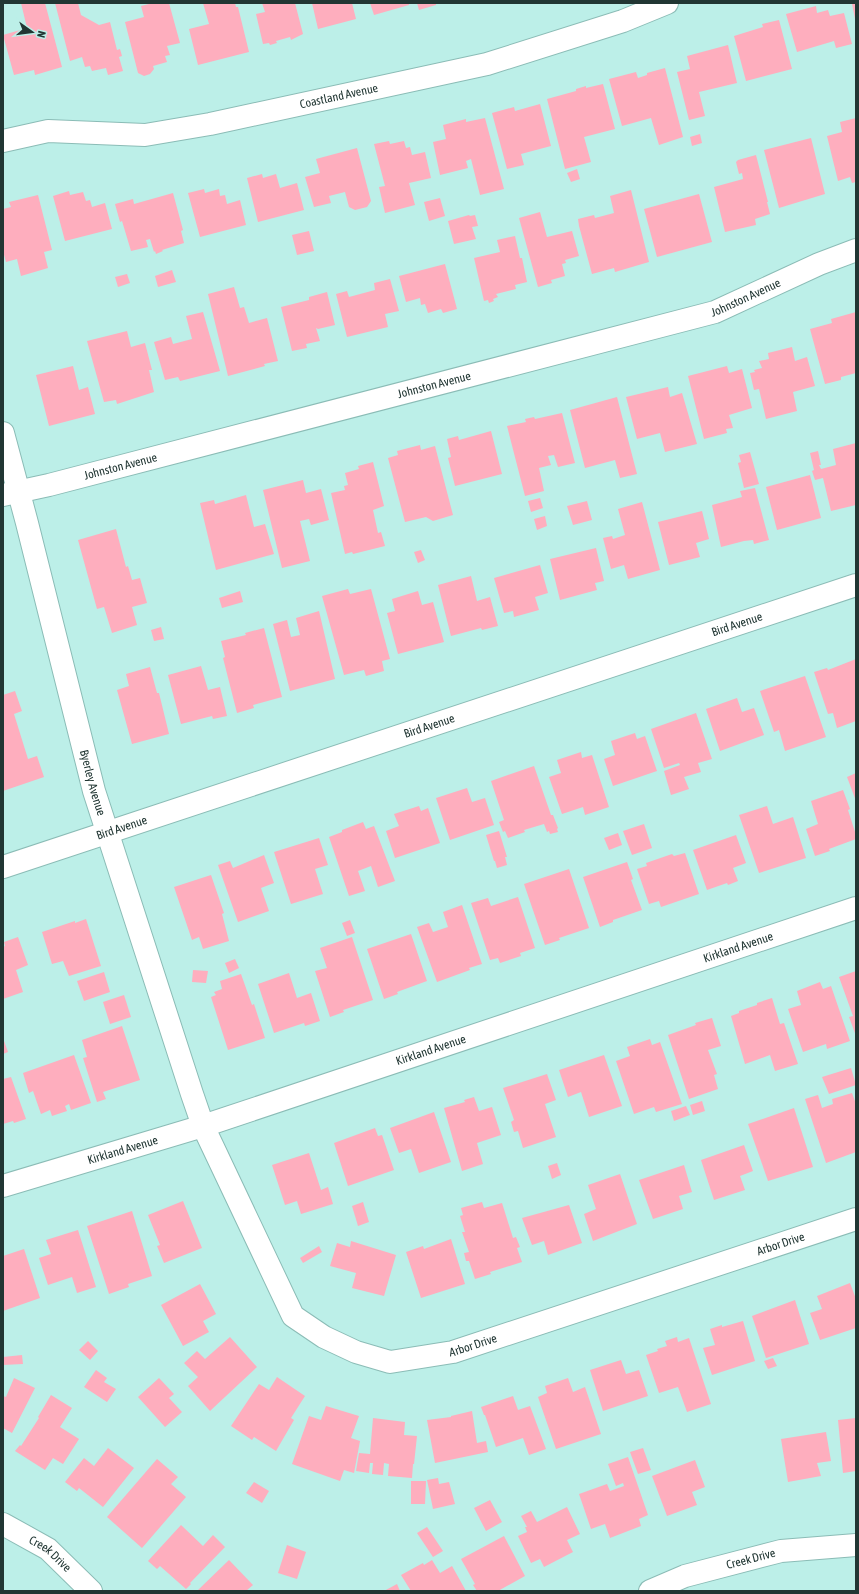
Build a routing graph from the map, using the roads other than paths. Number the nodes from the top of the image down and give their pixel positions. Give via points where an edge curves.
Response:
1 (667, 3) edge
2 (3, 141) edge
3 (856, 250) edge
4 (3, 433) edge
5 (11, 493) edge
6 (856, 585) edge
7 (107, 832) junction
8 (3, 867) edge
9 (856, 908) edge
10 (203, 1126) junction
11 (3, 1186) edge
12 (856, 1219) edge
13 (3, 1524) edge
14 (856, 1545) edge
15 (91, 1591) edge
16 (650, 1591) edge

1 - 2 street, Coastland Avenue via 623,21 487,64 210,124 145,135 48,131
3 - 5 street, Johnston Avenue via 819,264 715,312
4 - 5 street, Byerley Avenue
5 - 7 street, Byerley Avenue
6 - 7 street, Bird Avenue
7 - 8 street, Bird Avenue
7 - 10 street, Byerley Avenue
9 - 10 street, Kirkland Avenue
10 - 11 street, Kirkland Avenue
10 - 12 street, Arbor Drive via 293,1316 356,1352 390,1362 453,1352
13 - 15 street, Creek Drive via 48,1549
14 - 16 street, Creek Drive via 781,1551 685,1576

